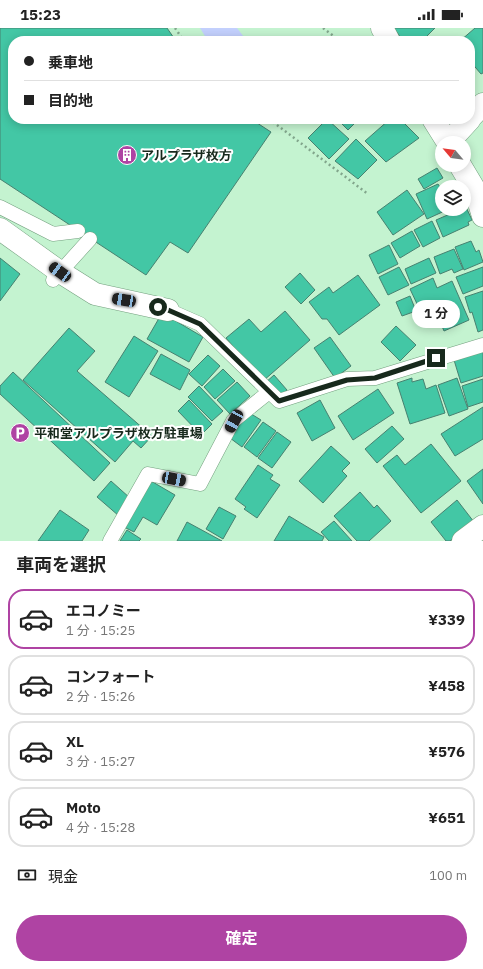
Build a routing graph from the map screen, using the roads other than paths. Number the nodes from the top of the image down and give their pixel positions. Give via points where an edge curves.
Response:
1 (483, 104) edge
2 (475, 113) edge
3 (436, 124) edge
4 (465, 124) edge
5 (444, 136) edge
6 (454, 136) edge
7 (464, 172) edge
8 (0, 207) edge
9 (483, 216) edge
10 (0, 229) edge
11 (78, 231) dead end
12 (90, 239) dead end
13 (56, 276) junction
14 (168, 310) joint
15 (483, 345) edge
16 (269, 392) junction
17 (483, 526) edge
18 (110, 541) edge
19 (463, 541) edge

1 - 2 street
3 - 5 street
4 - 6 street
7 - 9 street via 475,190
8 - 11 lane via 53,234
10 - 13 street
12 - 13 lane
13 - 14 street via 95,294
14 - 16 lane via 200,324
15 - 16 lane via 375,378 347,380 279,401
16 - 18 lane via 234,421 200,484 148,474
17 - 19 street

